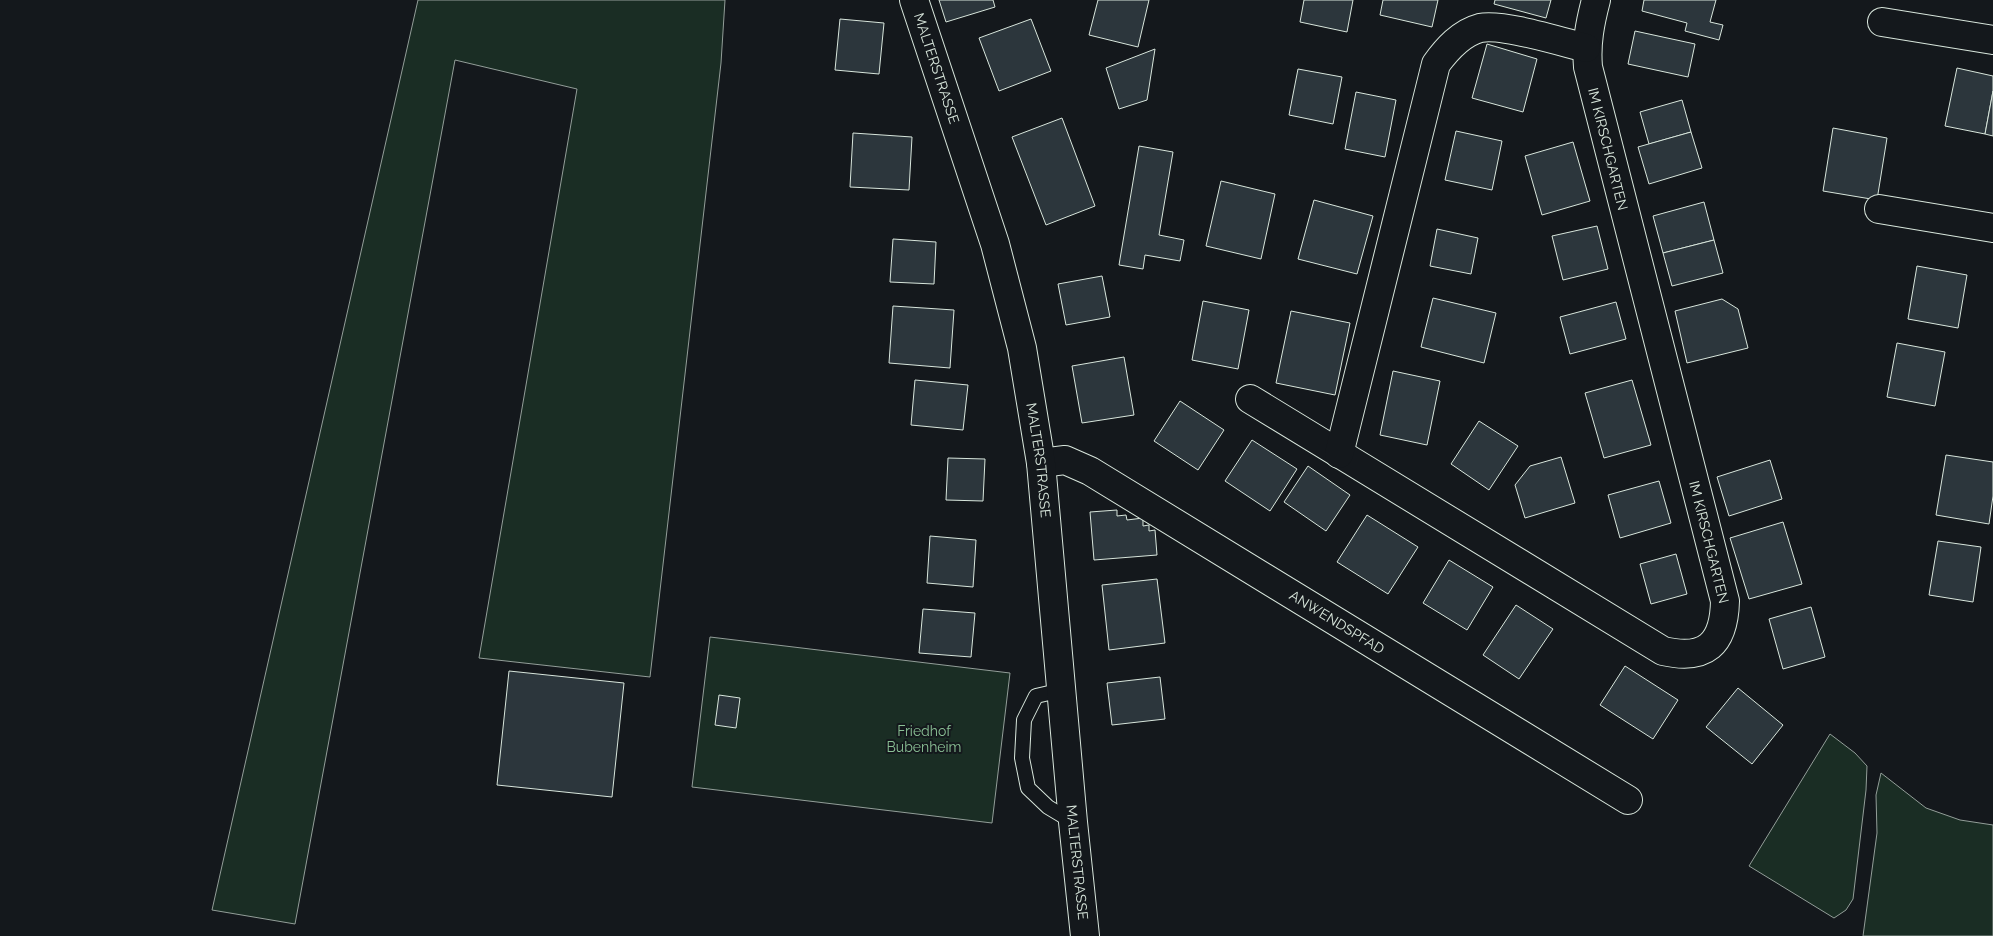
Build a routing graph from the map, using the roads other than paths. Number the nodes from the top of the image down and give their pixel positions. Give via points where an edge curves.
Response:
1 (914, 0) edge
2 (1596, 0) edge
3 (1882, 22) dead end
4 (1993, 40) edge
5 (1586, 48) junction
6 (1879, 209) dead end
7 (1993, 228) edge
8 (1250, 399) dead end
9 (1339, 454) junction
10 (1041, 463) junction
11 (1062, 690) junction
12 (1628, 800) dead end
13 (1073, 822) junction
14 (1085, 936) edge

1 - 10 street, MALTERSTRASSE via 996,244 1022,348
2 - 5 street, IM KIRSCHGARTEN
3 - 4 street
5 - 9 street via 1498,27 1480,28 1463,35 1436,64
5 - 9 street, IM KIRSCHGARTEN via 1592,86 1726,601 1722,631 1701,651 1679,654 1663,651
6 - 7 street
8 - 9 street, IM KIRSCHGARTEN
10 - 11 street, MALTERSTRASSE
10 - 12 street, ANWENDSPFAD via 1065,460 1090,471
11 - 13 street, MALTERSTRASSE
11 - 13 lane via 1036,696 1024,720 1022,758 1028,788 1048,807
13 - 14 street, MALTERSTRASSE

